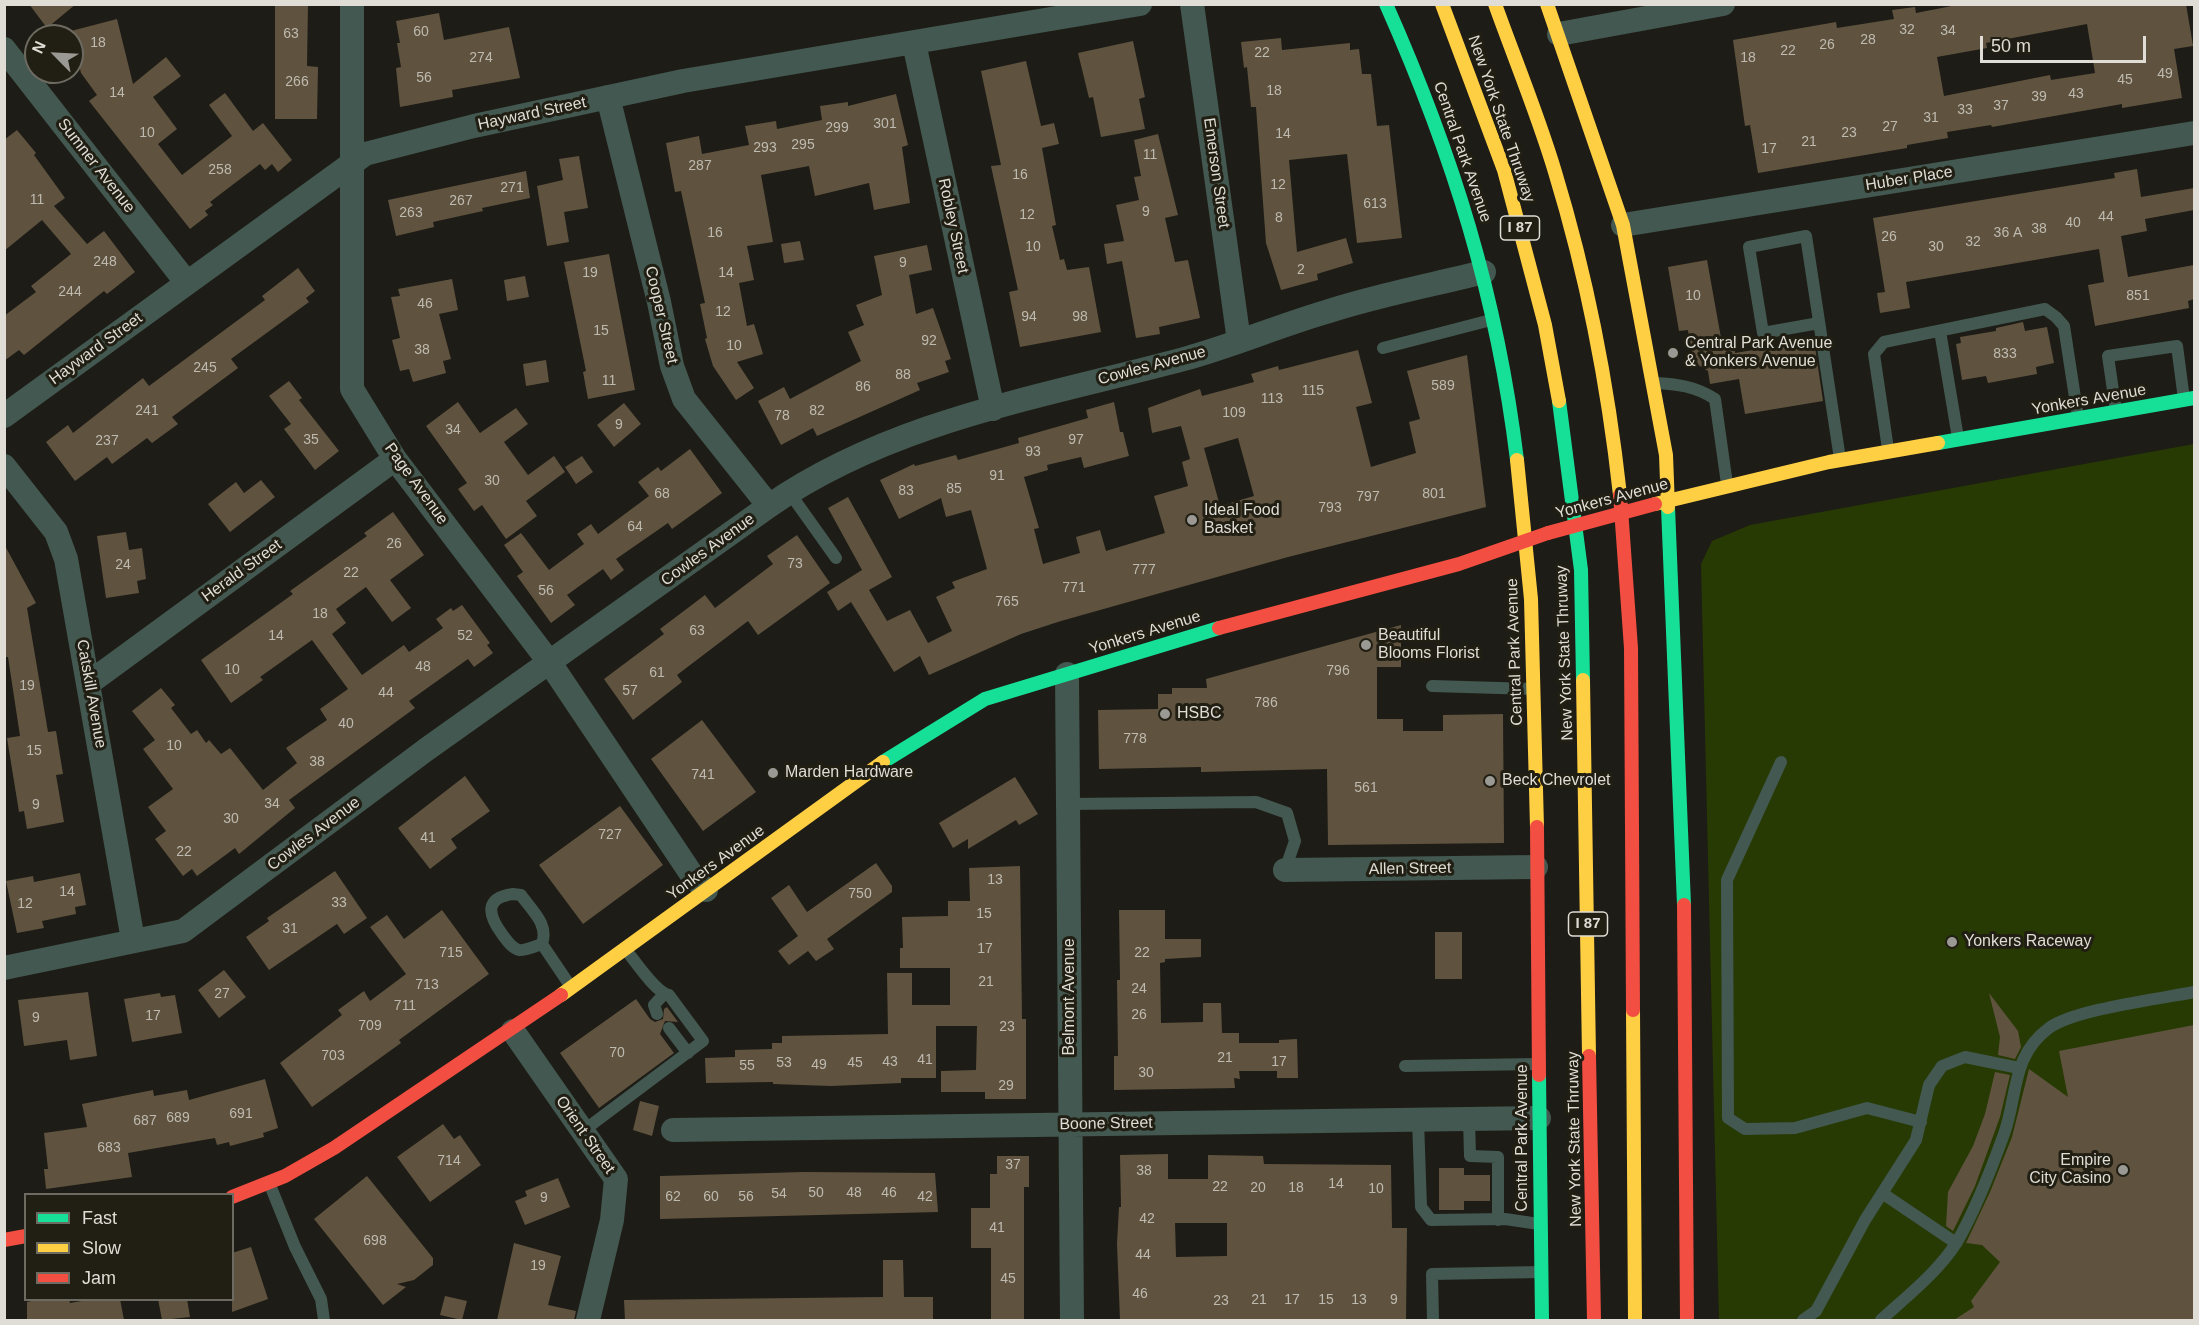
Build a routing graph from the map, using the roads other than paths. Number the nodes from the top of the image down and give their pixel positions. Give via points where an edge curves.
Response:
1 (352, 4) edge
2 (1140, 4) edge
3 (1192, 4) edge
4 (1386, 4) edge
5 (1442, 4) edge
6 (1495, 4) edge
7 (1547, 4) edge
8 (1723, 4) edge
9 (1559, 34) junction
10 (914, 43) junction
11 (4, 49) edge
12 (609, 98) junction
13 (2194, 133) edge
14 (350, 165) junction
15 (1623, 225) junction
16 (1484, 272) junction
17 (187, 283) junction
18 (1496, 318) junction
19 (1819, 323) junction
20 (1940, 331) junction
21 (1239, 341) junction
22 (1383, 348) dead end
23 (1652, 383) junction
24 (2190, 399) edge
25 (993, 409) junction
26 (2116, 412) junction
27 (4, 416) edge
28 (2078, 419) junction
29 (1958, 439) junction
30 (1888, 452) junction
31 (395, 459) junction
32 (1840, 460) junction
33 (4, 466) edge
34 (1728, 488) junction
35 (789, 492) junction
36 (1670, 500) junction
37 (768, 506) junction
38 (1525, 540) junction
39 (836, 558) dead end
40 (550, 663) junction
41 (1067, 674) junction
42 (89, 683) junction
43 (1432, 686) dead end
44 (1535, 689) junction
45 (1781, 762) dead end
46 (1069, 804) junction
47 (1536, 867) junction
48 (1285, 870) joint
49 (706, 890) junction
50 (133, 940) junction
51 (542, 945) junction
52 (625, 949) junction
53 (4, 968) edge
54 (572, 988) junction
55 (2194, 992) edge
56 (664, 994) junction
57 (657, 1014) dead end
58 (669, 1028) dead end
59 (513, 1031) junction
60 (688, 1053) junction
61 (1539, 1064) junction
62 (1405, 1066) dead end
63 (2019, 1068) junction
64 (1539, 1118) junction
65 (1469, 1119) junction
66 (1418, 1120) junction
67 (1921, 1122) junction
68 (1071, 1125) junction
69 (673, 1130) dead end
70 (583, 1131) junction
71 (270, 1184) junction
72 (1882, 1193) junction
73 (234, 1196) edge
74 (1498, 1220) junction
75 (1540, 1225) junction
76 (24, 1236) edge
77 (4, 1239) edge
78 (1956, 1243) junction
79 (1541, 1272) junction
80 (324, 1320) edge
81 (588, 1320) edge
82 (1072, 1320) edge
83 (1433, 1320) edge
84 (1542, 1320) edge
85 (1594, 1320) edge
86 (1635, 1320) edge
87 (1687, 1320) edge
88 (1803, 1320) edge
89 (1881, 1320) edge

1 - 14 street, Page Avenue
2 - 10 street, Hayward Street
3 - 21 street, Emerson Street
4 - 16 main road, Central Park Avenue via 1437,121
5 - 85 main road, New York State Thruway / I 87 via 1504,170 1540,303 1560,405 1581,570
6 - 86 main road, New York State Thruway via 1554,168 1577,249 1618,458 1629,569 1632,659
7 - 9 main road
8 - 9 street
9 - 15 main road
10 - 12 street, Hayward Street via 683,81
10 - 25 street, Robley Street
11 - 17 street, Sumner Avenue
12 - 14 street, Hayward Street via 365,154
12 - 37 street, Cooper Street via 672,366 684,399
13 - 15 street, Huber Place
14 - 17 street, Hayward Street
14 - 31 street, Page Avenue via 352,389
15 - 23 main road
16 - 18 main road, Central Park Avenue
16 - 21 street, Cowles Avenue via 1328,311
17 - 27 street, Hayward Street
18 - 22 lane
18 - 38 main road, Central Park Avenue via 1522,483
19 - 19 lane via 1806,236 1749,247 1763,333
19 - 32 lane
20 - 28 lane via 2045,309 2064,326
20 - 29 lane
20 - 30 lane via 1884,342 1874,354
21 - 25 street, Cowles Avenue
23 - 34 lane via 1700,389 1715,399
23 - 36 main road
24 - 26 main road, Yonkers Avenue
24 - 26 lane via 2177,346 2108,356
25 - 35 street, Cowles Avenue via 874,447
26 - 28 main road, Yonkers Avenue
28 - 29 main road, Yonkers Avenue
29 - 30 main road, Yonkers Avenue
30 - 32 main road, Yonkers Avenue
31 - 40 street, Page Avenue
31 - 42 street, Herald Street
32 - 34 main road, Yonkers Avenue
33 - 42 street, Catskill Avenue via 56,532 66,559
34 - 36 main road, Yonkers Avenue
35 - 37 street, Cowles Avenue
35 - 39 lane
36 - 38 main road, Yonkers Avenue, bridge
36 - 87 main road via 1686,953
37 - 40 street, Cowles Avenue
38 - 41 main road, Yonkers Avenue via 1459,564 1191,635
38 - 44 main road, Central Park Avenue
40 - 49 street, Page Avenue via 694,878
40 - 50 street, Cowles Avenue via 183,931
41 - 46 street, Belmont Avenue
41 - 49 main road, Yonkers Avenue via 985,699 926,732
42 - 50 street, Catskill Avenue
43 - 44 lane
44 - 47 main road, Central Park Avenue
45 - 67 lane via 1726,880 1728,1118 1745,1129 1795,1128 1867,1108
46 - 48 lane via 1256,802 1275,807 1287,813 1295,841
46 - 68 street, Belmont Avenue
47 - 48 street, Allen Street
47 - 61 main road, Central Park Avenue
49 - 52 main road, Yonkers Avenue
50 - 53 street, Cowles Avenue
51 - 51 lane via 542,924 520,895 503,895 496,901 491,919 512,947 524,950
51 - 54 lane
52 - 54 main road, Yonkers Avenue
52 - 56 lane
54 - 59 main road, Yonkers Avenue
55 - 63 lane via 2068,1020 2049,1028
56 - 57 lane via 654,1005
56 - 60 lane via 669,995 703,1041
58 - 60 lane
59 - 70 street, Orient Street
59 - 71 main road, Yonkers Avenue via 315,1161
60 - 70 lane
61 - 62 lane
61 - 64 main road, Central Park Avenue
63 - 67 lane via 1965,1057 1942,1066 1929,1085
63 - 78 lane via 2005,1131
64 - 65 street, Boone Street
64 - 75 main road, Central Park Avenue
65 - 66 street, Boone Street
65 - 74 lane via 1470,1156 1498,1157
66 - 68 street, Boone Street
66 - 74 lane via 1421,1207 1431,1220
67 - 72 lane via 1916,1140
68 - 69 street, Boone Street
68 - 82 street, Belmont Avenue
70 - 81 street, Orient Street via 616,1179 612,1220
71 - 73 main road, Yonkers Avenue
71 - 80 lane via 321,1299
72 - 78 lane
72 - 88 lane via 1816,1311
74 - 75 lane
75 - 79 main road, Central Park Avenue
76 - 77 main road
78 - 89 lane via 1933,1271
79 - 83 lane via 1432,1274
79 - 84 main road, Central Park Avenue

